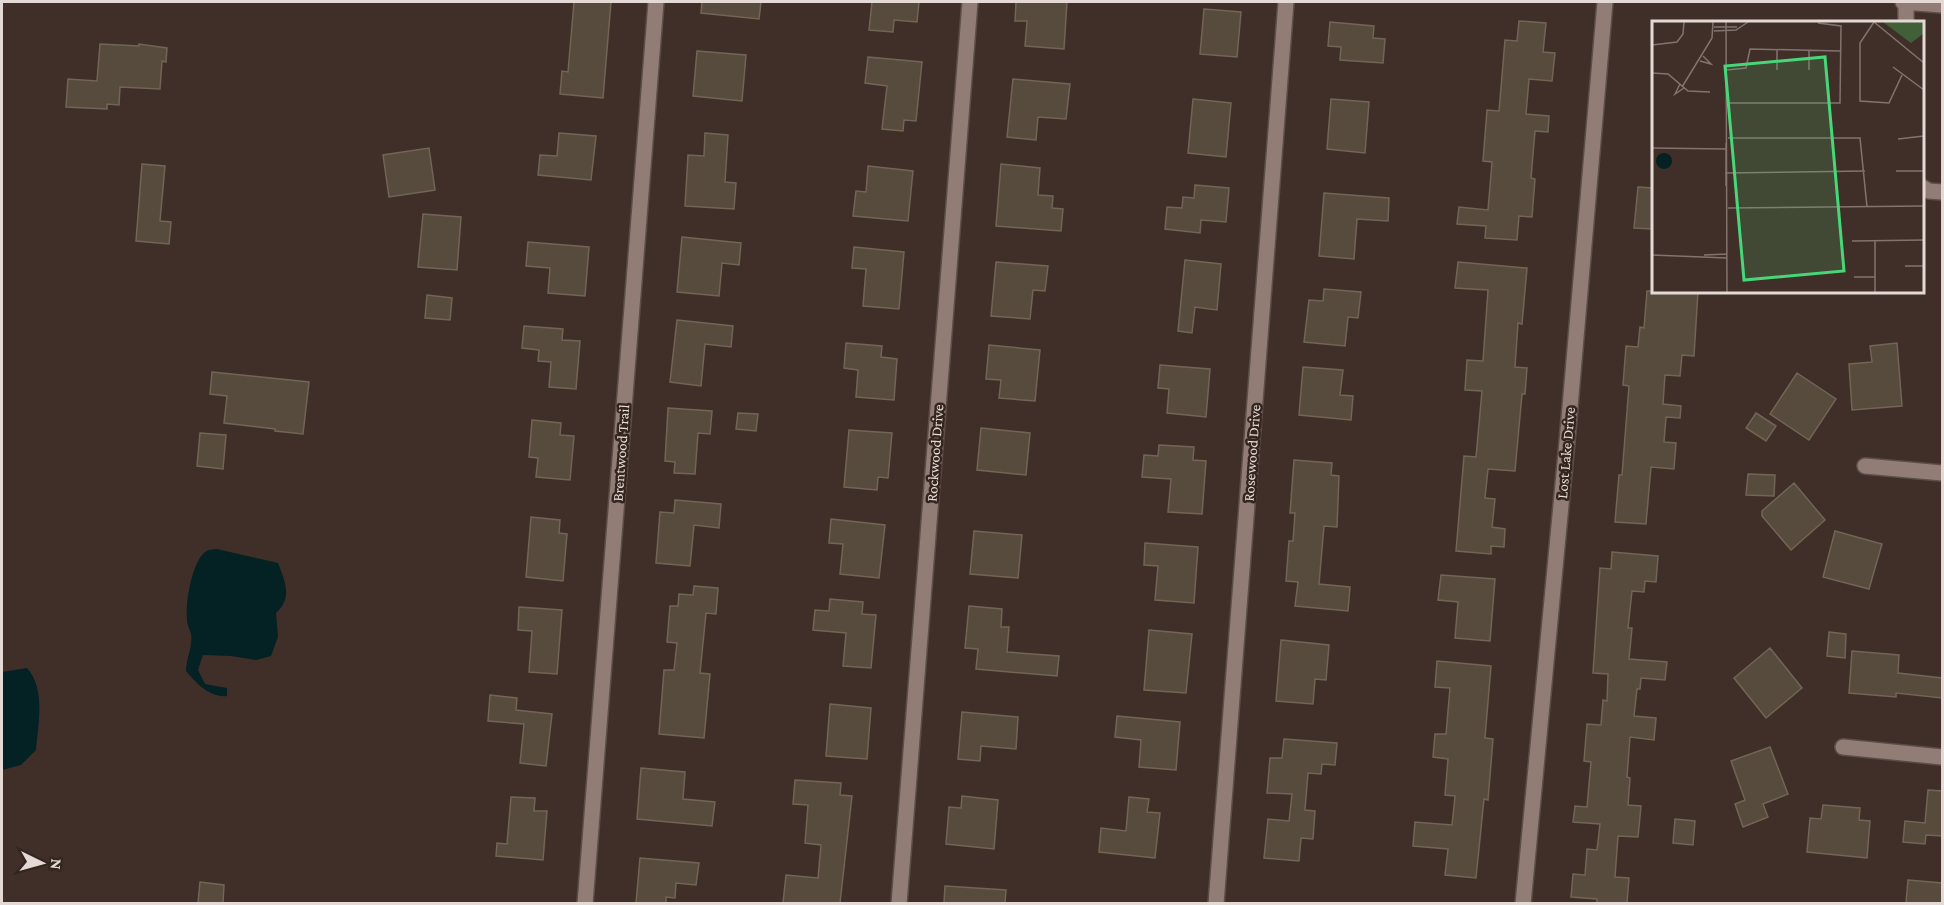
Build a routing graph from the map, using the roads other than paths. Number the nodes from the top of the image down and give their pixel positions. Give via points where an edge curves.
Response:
1 (656, 2) edge
2 (970, 2) edge
3 (1286, 2) edge
4 (1605, 2) edge
5 (1905, 2) edge
6 (1942, 5) edge
7 (1906, 21) edge
8 (1923, 187) edge
9 (1942, 192) edge
10 (1865, 466) dead end
11 (1942, 473) edge
12 (1844, 747) dead end
13 (1942, 757) edge
14 (585, 903) edge
15 (899, 903) edge
16 (1216, 903) edge
17 (1523, 903) edge

1 - 14 street, Brentwood Trail
2 - 15 street, Rockwood Drive
3 - 16 street, Rosewood Drive
4 - 17 street, Lost Lake Drive
5 - 6 street
5 - 7 street
8 - 9 street
10 - 11 street
12 - 13 street

